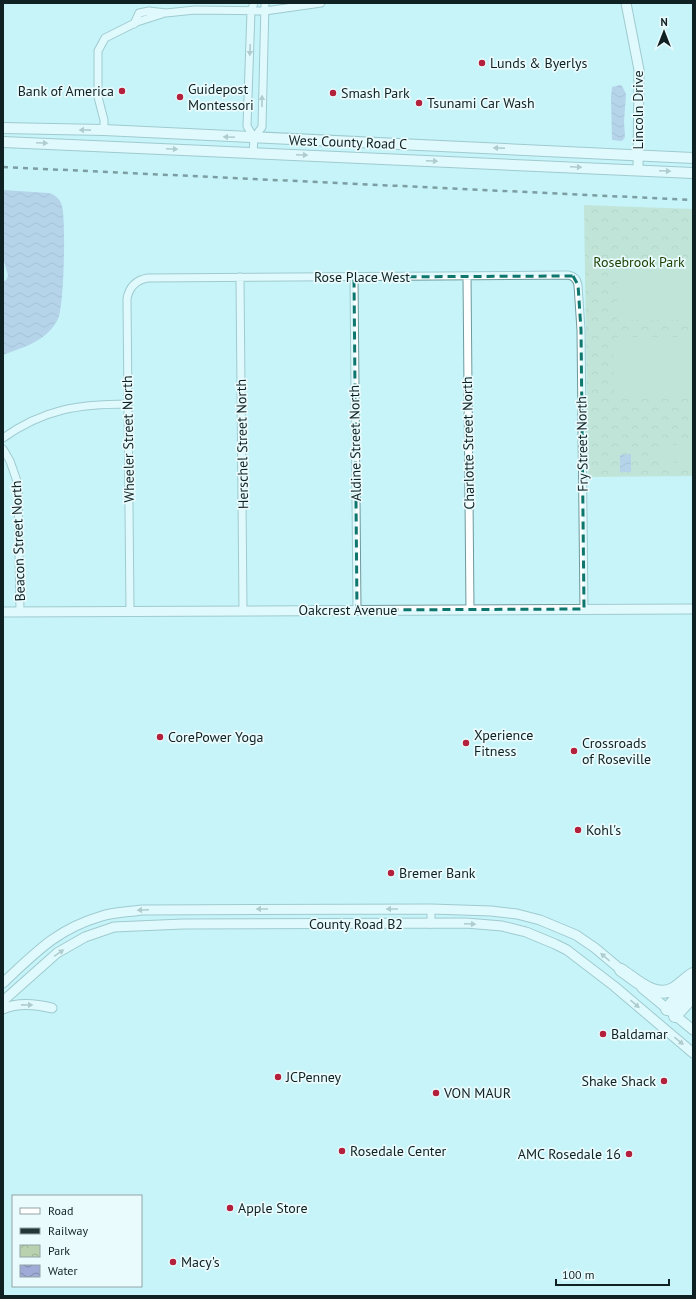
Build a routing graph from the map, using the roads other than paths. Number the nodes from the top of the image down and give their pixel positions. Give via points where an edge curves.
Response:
1 (254, 3) edge
2 (321, 3) edge
3 (626, 3) edge
4 (265, 7) edge
5 (251, 11) junction
6 (3, 128) edge
7 (104, 130) junction
8 (254, 138) junction
9 (3, 142) edge
10 (253, 152) junction
11 (638, 155) junction
12 (693, 158) edge
13 (638, 170) junction
14 (693, 173) edge
15 (467, 276) junction
16 (354, 277) junction
17 (148, 278) joint
18 (240, 278) junction
19 (576, 279) joint
20 (128, 404) junction
21 (3, 438) edge
22 (3, 449) edge
23 (584, 609) junction
24 (693, 609) edge
25 (357, 610) junction
26 (470, 610) junction
27 (130, 611) junction
28 (243, 611) junction
29 (3, 612) edge
30 (20, 612) junction
31 (431, 909) junction
32 (431, 924) junction
33 (621, 970) junction
34 (693, 974) edge
35 (693, 980) edge
36 (3, 983) edge
37 (693, 996) edge
38 (3, 1001) edge
39 (52, 1008) dead end
40 (3, 1009) edge
41 (671, 1013) junction
42 (656, 1023) junction
43 (665, 1029) junction
44 (693, 1030) edge
45 (693, 1053) edge

1 - 5 street
2 - 4 street
3 - 11 street, Lincoln Drive via 639,70
4 - 5 street
8 -> 4 street via 262,127
5 - 7 street via 149,11 139,13 134,24 105,38 98,51 98,97
5 -> 8 street via 247,126
7 -> 6 main road, West County Road C
8 -> 7 main road, West County Road C
8 - 10 street
11 -> 8 main road, West County Road C
9 -> 10 main road, West County Road C
10 -> 13 main road, West County Road C
11 - 12 main road, West County Road C
11 - 13 street, Lincoln Drive
13 -> 14 main road, West County Road C
15 - 16 street, Rose Place West
15 - 19 street, Rose Place West via 568,275
15 - 26 street, Charlotte Street North
16 - 18 street, Rose Place West
16 - 25 street, Aldine Street North
17 - 18 street, Rose Place West
17 - 20 street, Wheeler Street North via 132,286 127,297
18 - 28 street, Herschel Street North
19 - 23 street, Fry Street North via 581,330
20 - 21 street via 87,405 52,413 22,426
20 - 27 street, Wheeler Street North
22 - 30 street, Beacon Street North via 13,466 18,484
23 - 24 street, Oakcrest Avenue
23 - 26 street, Oakcrest Avenue
25 - 26 street, Oakcrest Avenue
25 - 28 street, Oakcrest Avenue
27 - 28 street, Oakcrest Avenue
27 - 30 street, Oakcrest Avenue
29 - 30 street, Oakcrest Avenue
31 - 32 street
33 -> 31 street, County Road B2 via 576,935 540,920 504,912
31 -> 36 street, County Road B2 via 142,910 103,915 56,936
38 -> 32 street, County Road B2 via 57,953 85,937 114,927 182,924
32 -> 42 street, County Road B2 via 502,926 526,932 555,944 582,961
33 - 34 highway via 658,992 675,988
33 - 41 street, County Road B2
35 - 41 highway
37 - 41 highway
40 -> 39 street via 26,1004
41 - 42 street
41 - 43 street
41 - 44 street, County Road B2
42 - 43 street, County Road B2
43 -> 45 street, County Road B2

